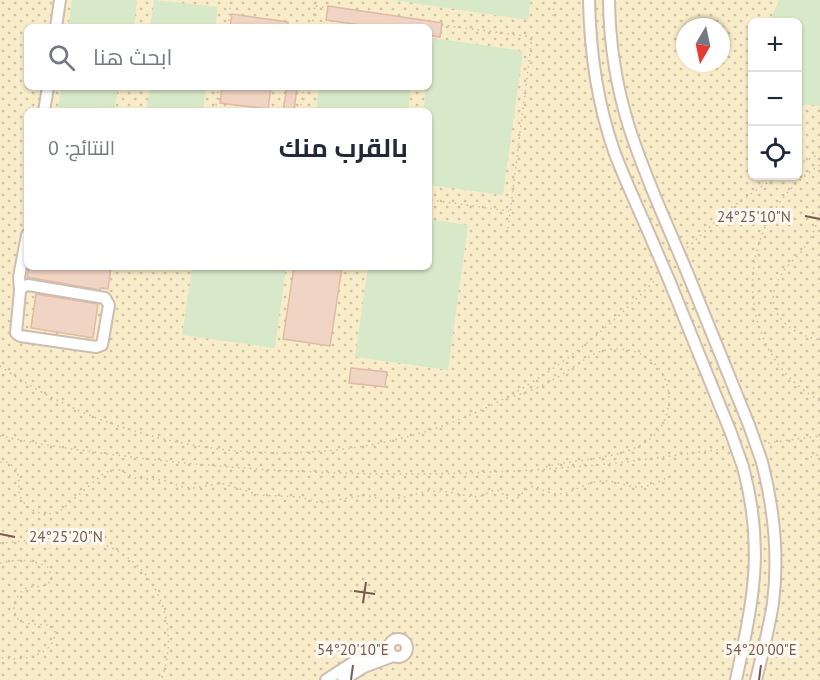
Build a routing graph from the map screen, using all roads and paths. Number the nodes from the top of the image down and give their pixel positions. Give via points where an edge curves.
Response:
1 (60, 0) edge
2 (231, 0) edge
3 (316, 0) edge
4 (554, 0) edge
5 (589, 0) edge
6 (609, 0) edge
7 (315, 6) junction
8 (327, 8) dead end
9 (553, 15) dead end
10 (56, 24) edge
11 (228, 24) edge
12 (312, 24) edge
13 (442, 25) dead end
14 (48, 90) edge
15 (218, 90) edge
16 (304, 90) edge
17 (45, 108) edge
18 (216, 108) edge
19 (300, 108) edge
20 (820, 154) edge
21 (802, 162) edge
22 (820, 165) edge
23 (771, 180) edge
24 (432, 200) edge
25 (510, 211) junction
26 (820, 214) edge
27 (508, 229) dead end
28 (683, 251) dead end
29 (24, 255) edge
30 (22, 269) junction
31 (665, 278) junction
32 (30, 285) junction
33 (20, 291) junction
34 (820, 340) edge
35 (0, 366) edge
36 (506, 397) junction
37 (820, 401) edge
38 (0, 436) edge
39 (820, 436) edge
40 (763, 443) dead end
41 (729, 448) dead end
42 (820, 454) edge
43 (805, 459) dead end
44 (0, 462) edge
45 (541, 468) junction
46 (670, 476) dead end
47 (0, 543) edge
48 (0, 563) edge
49 (0, 657) edge
50 (161, 680) edge
51 (326, 680) edge
52 (343, 680) edge
53 (736, 680) edge
54 (756, 680) edge

1 - 10 street
2 - 11 path
3 - 7 path
4 - 9 path
5 - 31 street, bridge via 593,64 601,108
6 - 54 street, bridge via 610,39 621,102 640,164 749,425 774,516 773,604
7 - 8 path
7 - 12 path
13 - 25 path via 532,37
14 - 17 street
15 - 18 path
16 - 19 path
20 - 21 path
22 - 37 path via 790,188 767,221 755,253 752,286 759,326 769,350 794,381
23 - 28 path via 729,209
24 - 25 path
25 - 27 path
26 - 34 path via 811,238 780,276 774,292 782,322 804,336
29 - 30 street
30 - 32 street
30 - 33 street
31 - 36 path via 561,363
31 - 53 street, bridge via 744,467 755,521 753,600
32 - 33 street
32 - 33 street via 106,299 110,305 102,345 17,335
35 - 36 path via 60,401 127,428 202,447 254,452 332,450 408,437 456,421
36 - 45 path via 527,392 591,355 614,348 643,356 656,365 664,378 669,393 668,410 657,433 644,444 628,451
38 - 45 path via 154,459 301,472 451,474
39 - 40 path
41 - 45 path
42 - 43 path
44 - 46 path via 8,462 17,470 23,502 45,515 67,506 104,472 113,470 183,487 221,483 259,495 320,502 365,495 387,501 429,491 473,497 494,490 513,501 528,487 565,495 600,481 640,487
47 - 50 path via 76,538 105,546 132,561 156,589 167,617 170,647
48 - 49 path via 21,560 49,568 49,584 29,587 14,604 20,620 33,626 47,624 56,633 53,642 39,654 17,660
51 - 52 street via 360,658 391,652

